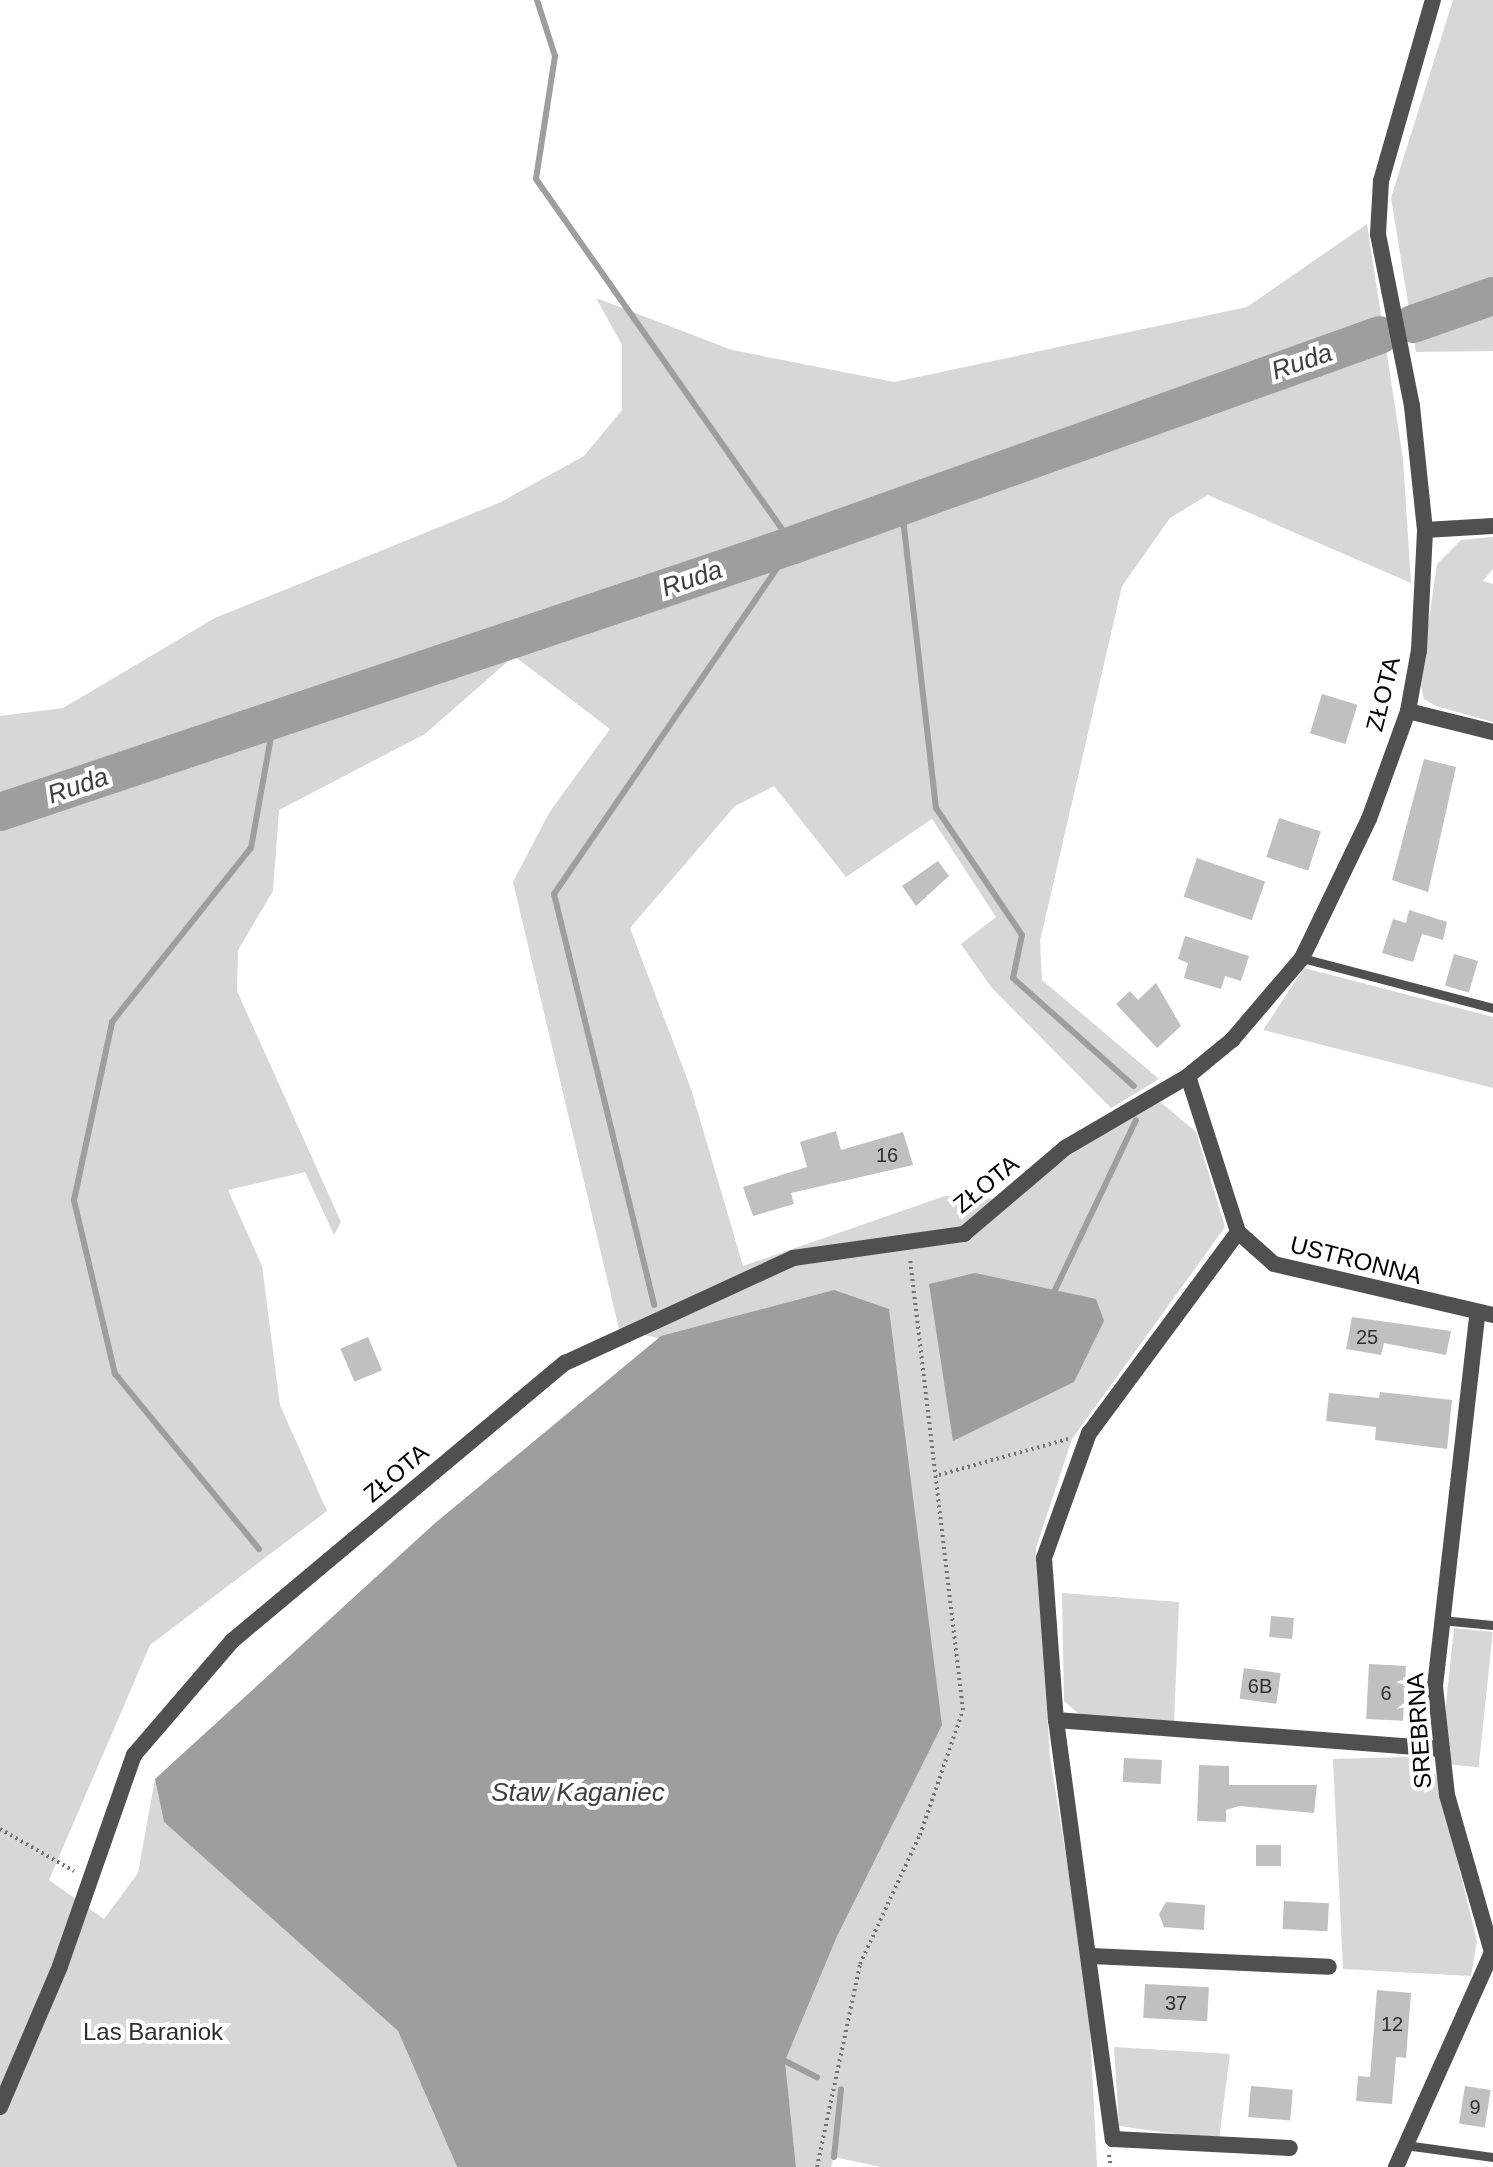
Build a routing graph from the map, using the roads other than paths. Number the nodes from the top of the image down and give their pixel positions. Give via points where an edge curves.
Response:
1 (1433, 0) edge
2 (1493, 526) edge
3 (1425, 530) junction
4 (1408, 711) junction
5 (1493, 732) edge
6 (1302, 958) junction
7 (1493, 1008) edge
8 (1188, 1076) junction
9 (1238, 1232) junction
10 (1485, 1315) edge
11 (1441, 1620) junction
12 (1493, 1625) edge
13 (1056, 1720) junction
14 (1442, 1749) junction
15 (1488, 1914) edge
16 (1091, 1956) junction
17 (1329, 1967) dead end
18 (0, 2107) edge
19 (1405, 2145) junction
20 (1290, 2148) dead end
21 (1493, 2157) edge
22 (1396, 2167) edge

1 - 3 street, ZŁOTA via 1381,181 1378,234 1412,406
2 - 3 street
3 - 4 street, ZŁOTA
4 - 5 street
4 - 6 street, ZŁOTA via 1369,819
6 - 7 lane
6 - 8 street, ZŁOTA via 1232,1040
8 - 9 street
8 - 18 street, ZŁOTA via 1112,1114 964,1234 793,1258 565,1363 232,1641 134,1755 60,1966
9 - 10 street, USTRONNA via 1274,1264
9 - 13 street via 1089,1433 1044,1558
10 - 11 street, SREBRNA
11 - 12 lane
11 - 14 street, SREBRNA via 1435,1686
13 - 14 street
13 - 16 street
14 - 15 street, SREBRNA via 1447,1795
15 - 19 street, SREBRNA via 1492,1952
16 - 17 street
16 - 20 street via 1113,2139
19 - 21 lane
19 - 22 street, SREBRNA

